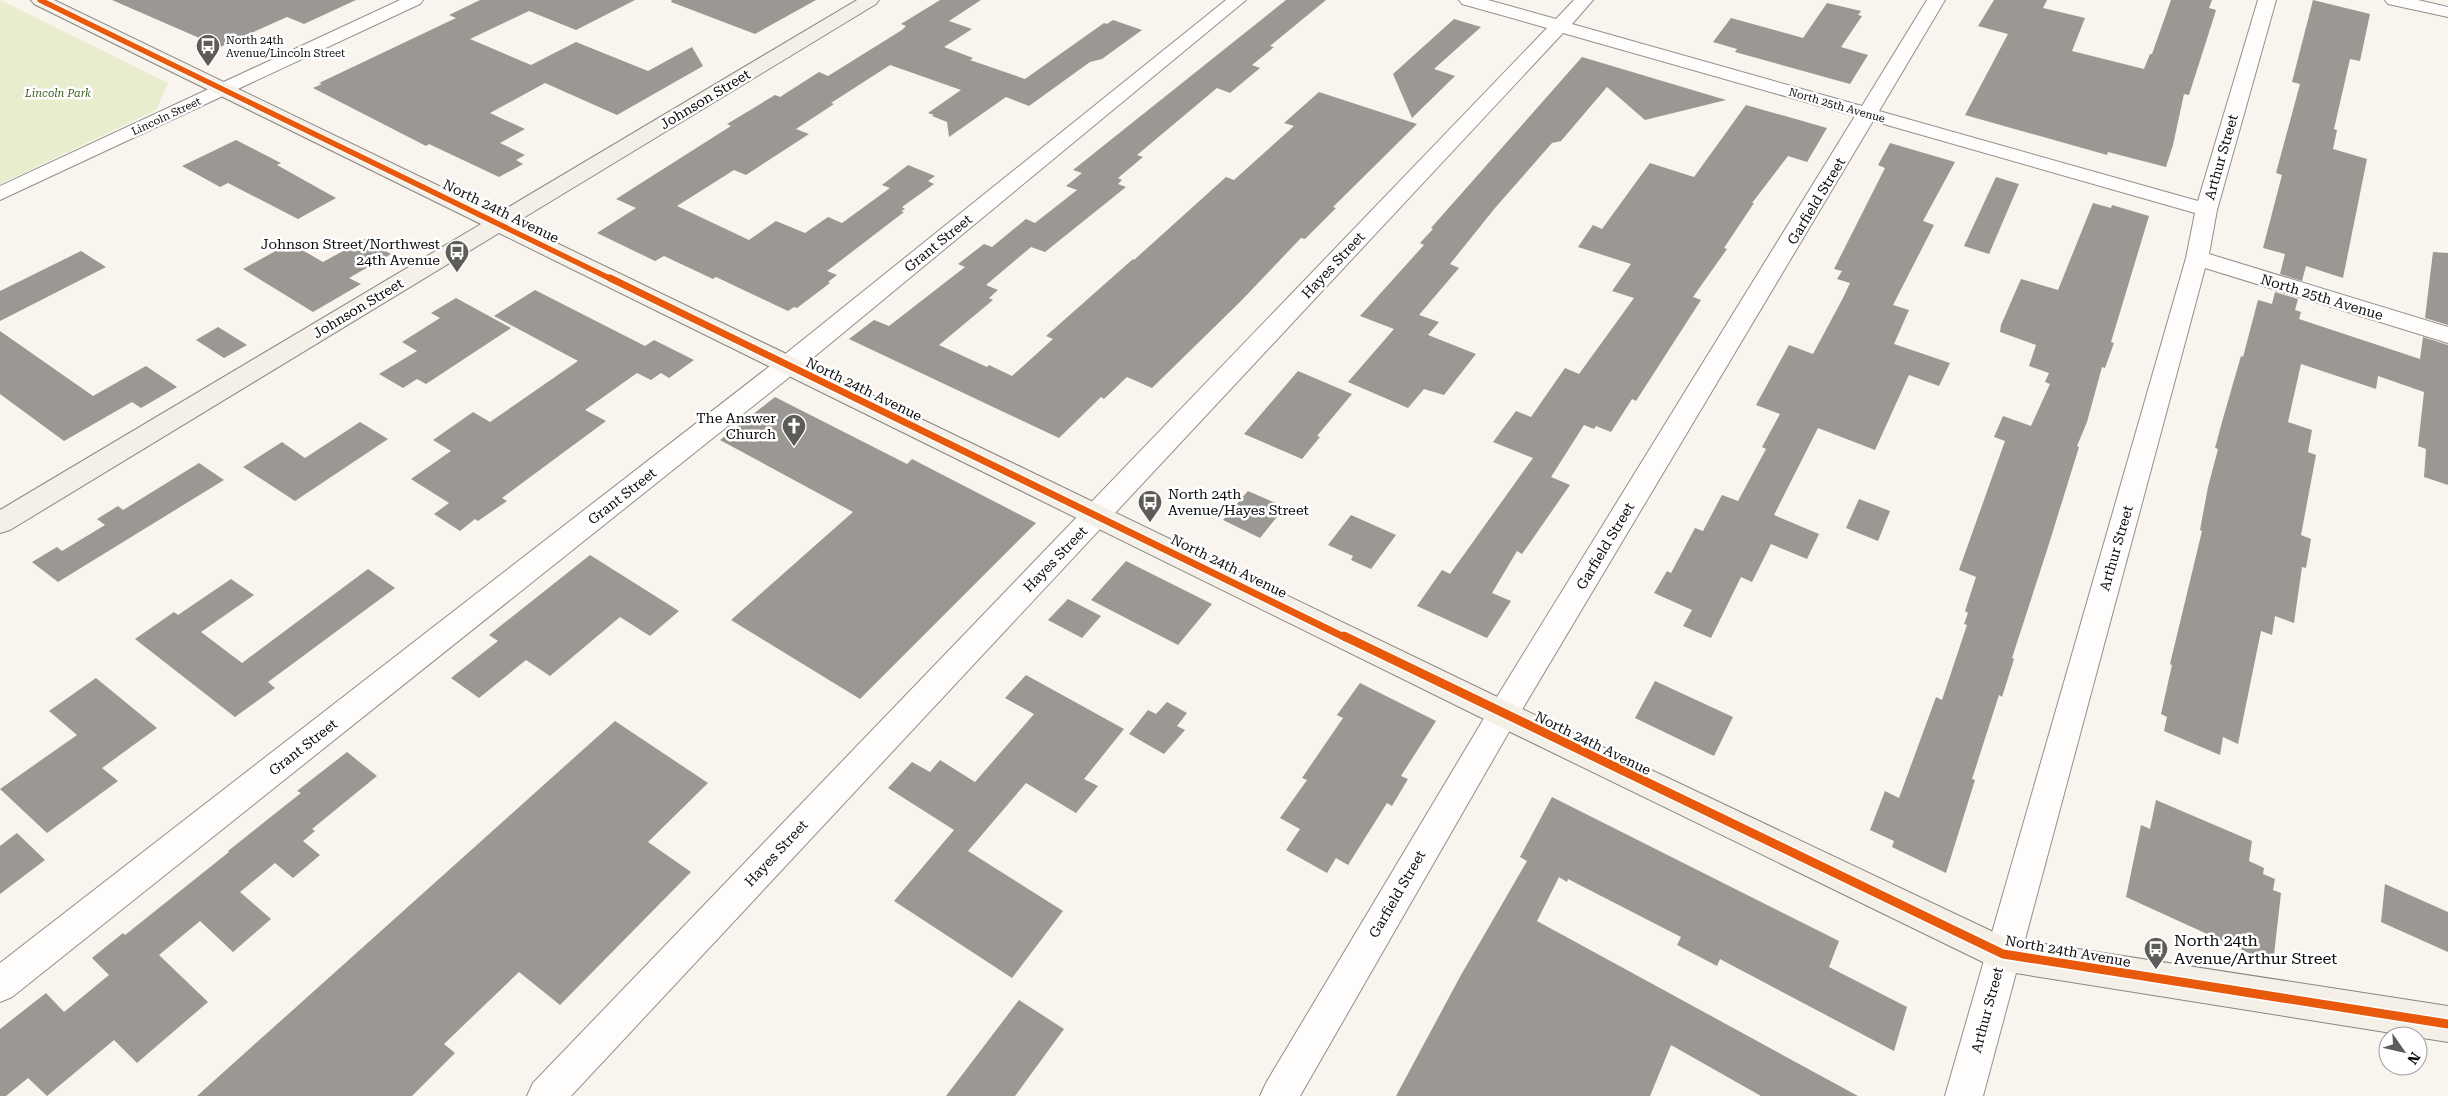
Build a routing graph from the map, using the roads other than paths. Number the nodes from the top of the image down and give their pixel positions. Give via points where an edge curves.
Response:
1 (40, 0) edge
2 (414, 0) edge
3 (870, 0) edge
4 (1237, 0) edge
5 (1468, 0) edge
6 (1584, 0) edge
7 (1936, 0) edge
8 (2267, 0) edge
9 (2394, 0) edge
10 (2448, 12) edge
11 (1561, 25) junction
12 (221, 89) junction
13 (1868, 114) junction
14 (0, 194) edge
15 (2206, 210) junction
16 (498, 224) junction
17 (2197, 258) junction
18 (2448, 335) edge
19 (788, 366) junction
20 (1096, 516) junction
21 (0, 523) edge
22 (1503, 714) junction
23 (2003, 954) junction
24 (0, 985) edge
25 (2448, 1024) edge
26 (546, 1096) edge
27 (1280, 1096) edge
28 (1964, 1096) edge

1 - 12 street, North 24th Avenue
2 - 12 street, Lincoln Street
3 - 16 street, Johnson Street
4 - 19 street, Grant Street
5 - 11 street, North 25th Avenue
6 - 11 street, Hayes Street
7 - 13 street, Garfield Street
8 - 15 street, Arthur Street
9 - 10 street
11 - 13 street, North 25th Avenue
11 - 20 street, Hayes Street
12 - 14 street, Lincoln Street
12 - 16 street, North 24th Avenue
13 - 15 street, North 25th Avenue
13 - 22 street, Garfield Street
15 - 17 street, Arthur Street
16 - 19 street, North 24th Avenue
16 - 21 street, Johnson Street
17 - 18 street, North 25th Avenue
17 - 23 street, Arthur Street
19 - 20 street, North 24th Avenue
19 - 24 street, Grant Street
20 - 22 street, North 24th Avenue
20 - 26 street, Hayes Street
22 - 23 street, North 24th Avenue
22 - 27 street, Garfield Street
23 - 25 street, North 24th Avenue
23 - 28 street, Arthur Street

